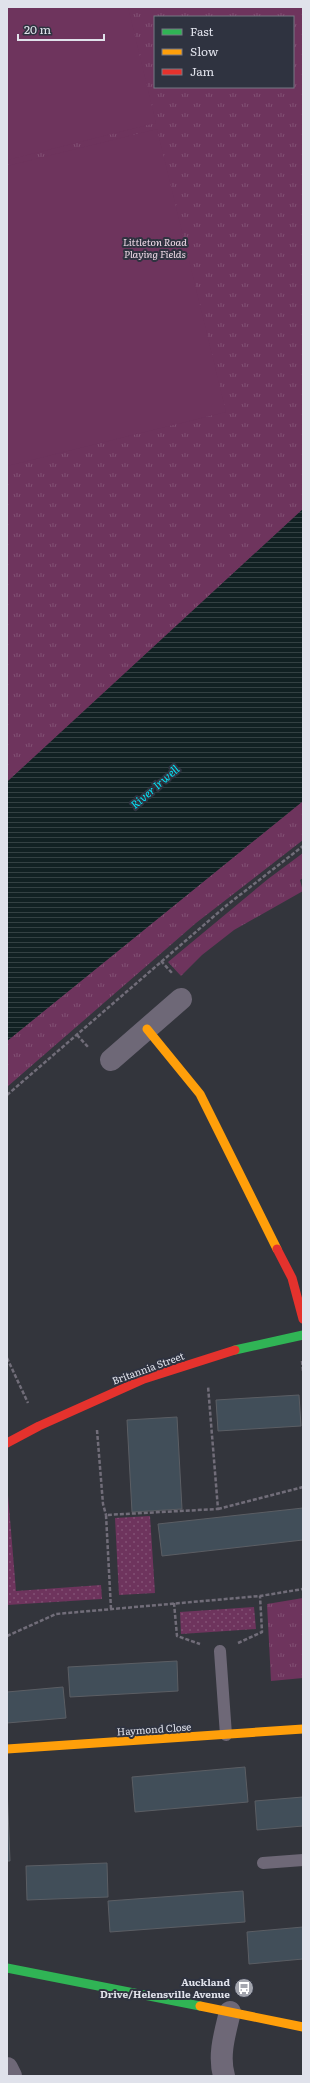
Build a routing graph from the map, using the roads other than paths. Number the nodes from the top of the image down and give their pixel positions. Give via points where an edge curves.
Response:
1 (181, 999) dead end
2 (147, 1029) junction
3 (111, 1060) dead end
4 (303, 1319) edge
5 (303, 1335) edge
6 (7, 1443) edge
7 (220, 1651) road end
8 (303, 1729) edge
9 (226, 1735) junction
10 (7, 1749) edge
11 (303, 1860) edge
12 (263, 1863) dead end
13 (7, 1968) edge
14 (230, 2012) junction
15 (303, 2027) edge
16 (7, 2068) edge
17 (11, 2076) edge
18 (224, 2076) edge

1 - 2 street
2 - 3 street
2 - 4 street via 200,1094 292,1278
5 - 6 street, Britannia Street via 248,1346 144,1379
7 - 9 lane
8 - 9 street, Haymond Close
9 - 10 street, Haymond Close
11 - 12 lane
13 - 14 street
14 - 15 street
14 - 18 street via 222,2046
16 - 17 street

